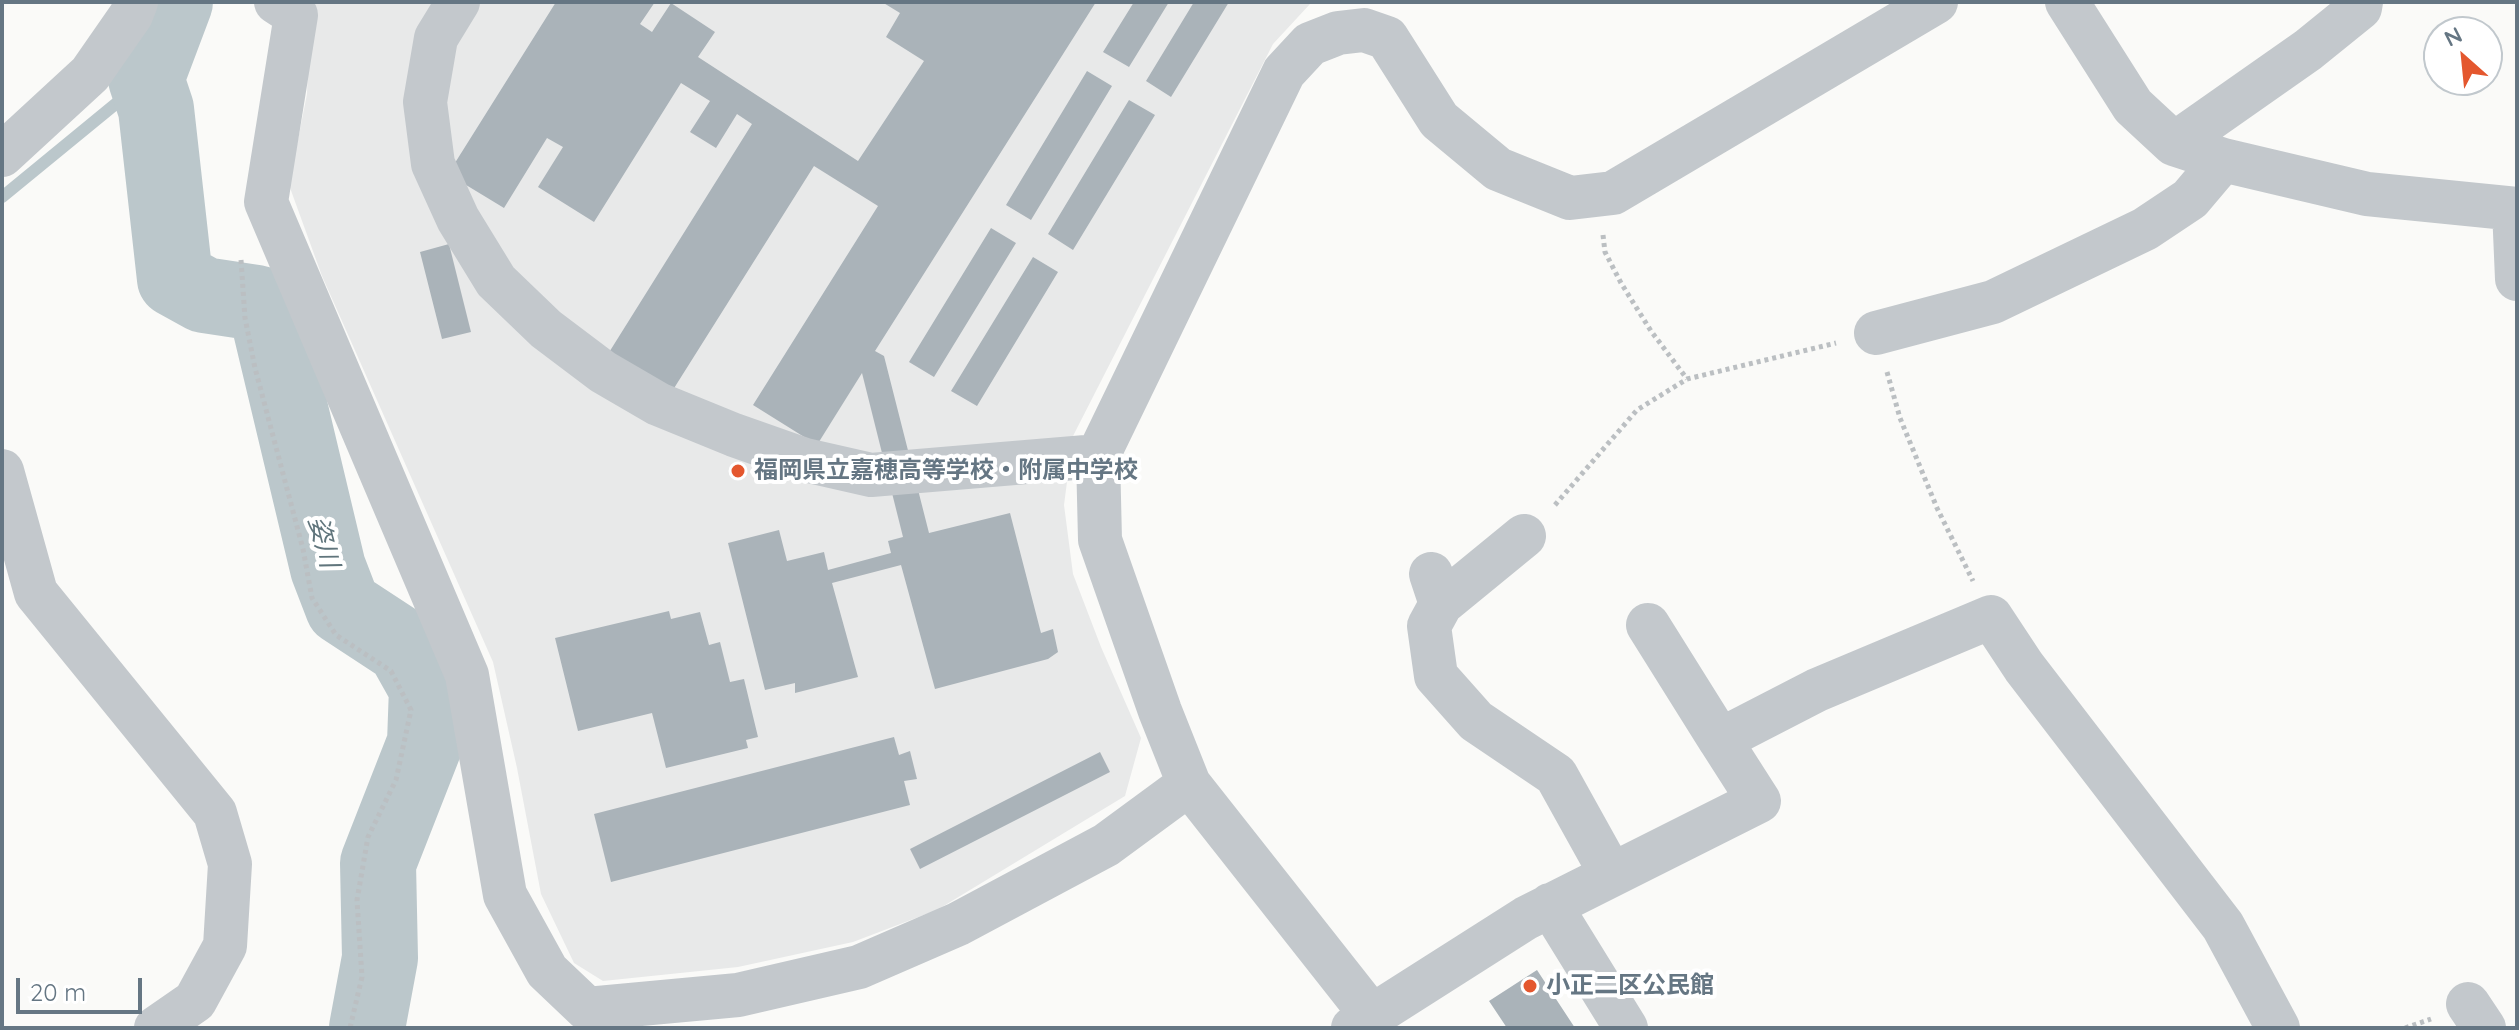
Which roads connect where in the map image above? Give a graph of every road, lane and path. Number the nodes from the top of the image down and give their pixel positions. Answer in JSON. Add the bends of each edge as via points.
{"nodes":[{"id":1,"x":136,"y":2,"type":"edge"},
{"id":2,"x":276,"y":2,"type":"edge"},
{"id":3,"x":458,"y":2,"type":"edge"},
{"id":4,"x":1936,"y":2,"type":"edge"},
{"id":5,"x":2067,"y":2,"type":"edge"},
{"id":6,"x":2361,"y":2,"type":"edge"},
{"id":7,"x":2174,"y":144,"type":"junction"},
{"id":8,"x":2,"y":155,"type":"edge"},
{"id":9,"x":2223,"y":160,"type":"junction"},
{"id":10,"x":1596,"y":195,"type":"junction"},
{"id":11,"x":2515,"y":209,"type":"edge"},
{"id":12,"x":2517,"y":279,"type":"edge"},
{"id":13,"x":243,"y":287,"type":"dead end"},
{"id":14,"x":1876,"y":333,"type":"junction"},
{"id":15,"x":1687,"y":379,"type":"junction"},
{"id":16,"x":1098,"y":456,"type":"junction"},
{"id":17,"x":2,"y":471,"type":"edge"},
{"id":18,"x":1524,"y":536,"type":"joint"},
{"id":19,"x":1991,"y":617,"type":"junction"},
{"id":20,"x":1648,"y":625,"type":"dead end"},
{"id":21,"x":1720,"y":740,"type":"junction"},
{"id":22,"x":1189,"y":784,"type":"junction"},
{"id":23,"x":1611,"y":874,"type":"junction"},
{"id":24,"x":1550,"y":905,"type":"junction"},
{"id":25,"x":1358,"y":1025,"type":"edge"},
{"id":26,"x":156,"y":1028,"type":"edge"},
{"id":27,"x":350,"y":1028,"type":"edge"},
{"id":28,"x":1626,"y":1028,"type":"edge"},
{"id":29,"x":2278,"y":1028,"type":"edge"}],
"edges":[{"from":1,"to":8,"type":"street","via":[[90,74]]},
{"from":2,"to":22,"type":"street","via":[[296,15],[266,202],[467,675],[505,895],[547,971],[587,1009],[738,995],[859,967],[958,924],[1106,845]]},
{"from":3,"to":16,"type":"street","via":[[436,38],[425,102],[433,164],[458,219],[496,281],[546,329],[603,372],[658,404],[734,435],[805,460],[871,475]]},
{"from":4,"to":10,"type":"street","via":[[1613,193]]},
{"from":5,"to":7,"type":"street","via":[[2133,106]]},
{"from":6,"to":7,"type":"street","via":[[2308,50]]},
{"from":7,"to":9,"type":"street"},
{"from":9,"to":11,"type":"street","via":[[2367,194]]},
{"from":9,"to":14,"type":"street","via":[[2190,199],[2145,229],[1993,302]]},
{"from":10,"to":15,"type":"path","via":[[1605,252],[1651,331]]},
{"from":10,"to":16,"type":"street","via":[[1570,198],[1498,169],[1439,120],[1387,38],[1364,30],[1310,44],[1284,72]]},
{"from":11,"to":12,"type":"street"},
{"from":13,"to":27,"type":"path","via":[[255,368],[312,598],[336,635],[391,671],[411,710],[396,780],[368,837],[357,900],[362,977]]},
{"from":14,"to":15,"type":"path"},
{"from":14,"to":19,"type":"path","via":[[1900,418]]},
{"from":15,"to":18,"type":"path","via":[[1637,410]]},
{"from":16,"to":22,"type":"street","via":[[1100,540]]},
{"from":17,"to":26,"type":"street","via":[[36,593],[215,813],[230,864],[225,946],[195,1001]]},
{"from":18,"to":23,"type":"street","via":[[1436,589],[1429,626],[1436,676],[1476,721],[1556,775]]},
{"from":19,"to":21,"type":"street","via":[[1817,690]]},
{"from":19,"to":29,"type":"street","via":[[2223,926]]},
{"from":20,"to":21,"type":"street"},
{"from":21,"to":23,"type":"street","via":[[1759,801]]},
{"from":22,"to":25,"type":"street"},
{"from":23,"to":24,"type":"street"},
{"from":24,"to":25,"type":"street"},
{"from":24,"to":28,"type":"street"}]}
